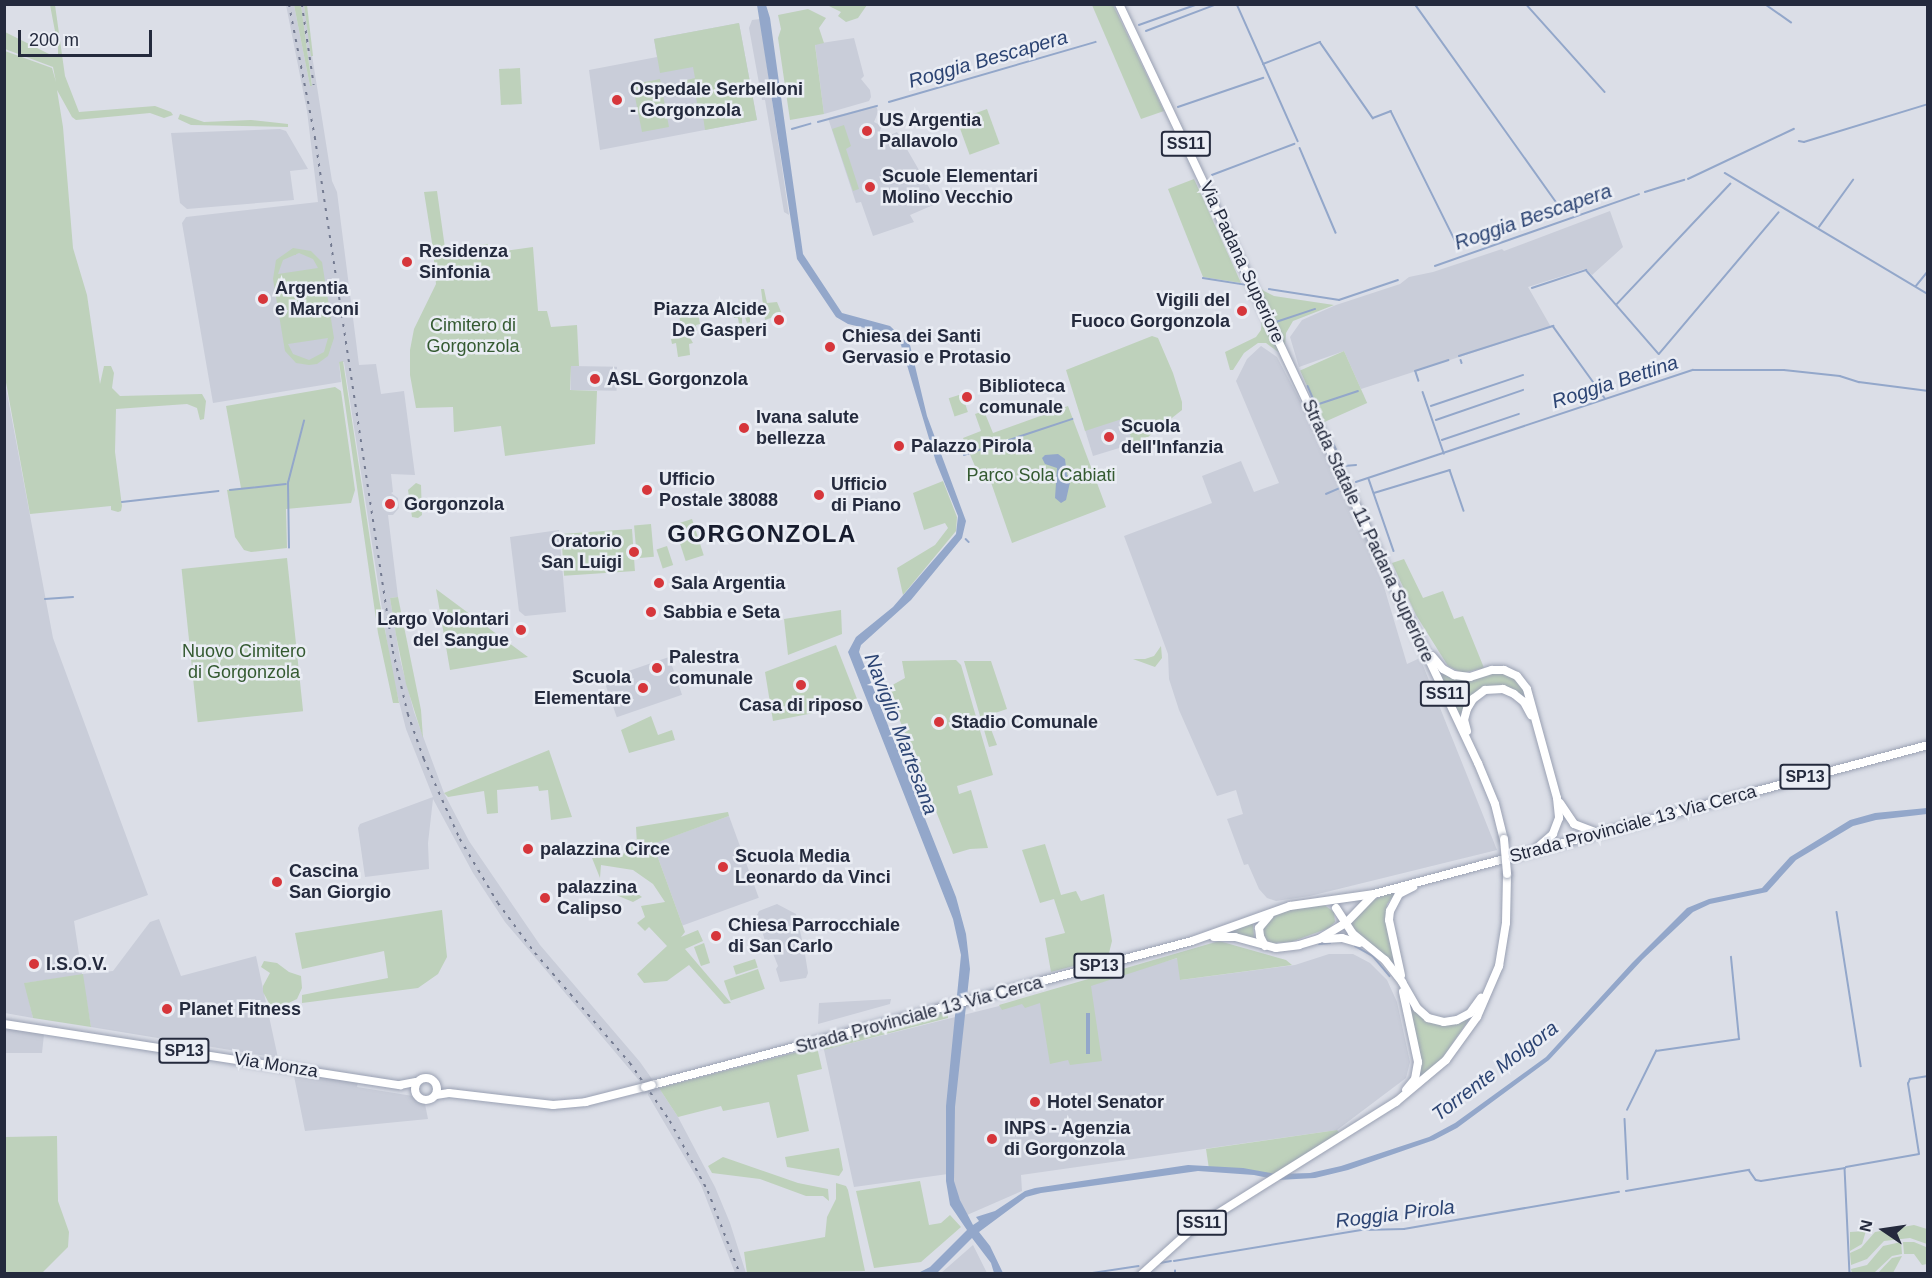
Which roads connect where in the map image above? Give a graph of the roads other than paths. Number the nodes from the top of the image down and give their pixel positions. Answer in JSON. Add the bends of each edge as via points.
{"nodes":[{"id":1,"x":1119,"y":4,"type":"edge"},
{"id":2,"x":1302,"y":390,"type":"joint"},
{"id":3,"x":1412,"y":624,"type":"junction"},
{"id":4,"x":1928,"y":745,"type":"edge"},
{"id":5,"x":1542,"y":747,"type":"junction"},
{"id":6,"x":1478,"y":764,"type":"junction"},
{"id":7,"x":1563,"y":816,"type":"junction"},
{"id":8,"x":1599,"y":833,"type":"junction"},
{"id":9,"x":1570,"y":841,"type":"junction"},
{"id":10,"x":1534,"y":850,"type":"junction"},
{"id":11,"x":1477,"y":865,"type":"junction"},
{"id":12,"x":1374,"y":894,"type":"junction"},
{"id":13,"x":1333,"y":905,"type":"junction"},
{"id":14,"x":1272,"y":913,"type":"junction"},
{"id":15,"x":1346,"y":923,"type":"junction"},
{"id":16,"x":1331,"y":933,"type":"junction"},
{"id":17,"x":1318,"y":939,"type":"junction"},
{"id":18,"x":1192,"y":941,"type":"junction"},
{"id":19,"x":1265,"y":946,"type":"junction"},
{"id":20,"x":1371,"y":948,"type":"junction"},
{"id":21,"x":1499,"y":966,"type":"junction"},
{"id":22,"x":1396,"y":972,"type":"junction"},
{"id":23,"x":1402,"y":982,"type":"junction"},
{"id":24,"x":7,"y":1024,"type":"edge"},
{"id":25,"x":416,"y":1082,"type":"junction"},
{"id":26,"x":400,"y":1085,"type":"junction"},
{"id":27,"x":436,"y":1085,"type":"junction"},
{"id":28,"x":649,"y":1086,"type":"joint"},
{"id":29,"x":415,"y":1092,"type":"junction"},
{"id":30,"x":452,"y":1093,"type":"junction"},
{"id":31,"x":435,"y":1095,"type":"junction"},
{"id":32,"x":1364,"y":1124,"type":"junction"},
{"id":33,"x":1142,"y":1274,"type":"edge"}],
"edges":[{"from":1,"to":2,"type":"main road","name":"Via Padana Superiore","number":"SS11"},
{"from":2,"to":3,"type":"main road","name":"Strada Statale 11 Padana Superiore","number":"SS11"},
{"from":3,"to":5,"type":"main road","via":[[1434,660],[1450,674],[1470,677],[1498,670],[1519,678],[1529,693]]},
{"from":3,"to":6,"type":"main road","name":"Strada Statale 11 Padana Superiore","number":"SS11"},
{"from":4,"to":8,"type":"main road","name":"Strada Provinciale 13 Via Cerca","number":"SP13"},
{"from":5,"to":6,"type":"main road","via":[[1522,699],[1503,689],[1485,690],[1471,702],[1465,717]]},
{"from":5,"to":7,"type":"main road"},
{"from":6,"to":21,"type":"main road","name":"Strada Statale 11 Padana Superiore","number":"SS11","bridge":true,"via":[[1497,808],[1504,839],[1506,923]]},
{"from":7,"to":8,"type":"main road"},
{"from":7,"to":9,"type":"main road","via":[[1563,834]]},
{"from":7,"to":10,"type":"main road","via":[[1553,834]]},
{"from":8,"to":9,"type":"main road","name":"Strada Provinciale 13 Via Cerca","number":"SP13"},
{"from":9,"to":10,"type":"main road","name":"Strada Provinciale 13 Via Cerca","number":"SP13"},
{"from":10,"to":11,"type":"main road","name":"Strada Provinciale 13 Via Cerca","number":"SP13"},
{"from":11,"to":12,"type":"main road","name":"Strada Provinciale 13 Via Cerca","number":"SP13"},
{"from":11,"to":23,"type":"main road","via":[[1409,888],[1392,903],[1389,920]]},
{"from":12,"to":13,"type":"main road","name":"Strada Provinciale 13 Via Cerca","number":"SP13"},
{"from":12,"to":15,"type":"main road","name":"Strada Provinciale 13 Via Cerca","number":"SP13"},
{"from":13,"to":14,"type":"main road","name":"Strada Provinciale 13 Via Cerca","number":"SP13","via":[[1312,901]]},
{"from":13,"to":15,"type":"main road"},
{"from":13,"to":16,"type":"main road","via":[[1338,922]]},
{"from":14,"to":18,"type":"main road","name":"Strada Provinciale 13 Via Cerca","number":"SP13"},
{"from":14,"to":19,"type":"main road","via":[[1259,928]]},
{"from":15,"to":16,"type":"main road","name":"Strada Provinciale 13 Via Cerca","number":"SP13"},
{"from":15,"to":20,"type":"main road","via":[[1354,936]]},
{"from":16,"to":17,"type":"main road","name":"Strada Provinciale 13 Via Cerca","number":"SP13"},
{"from":17,"to":19,"type":"main road","name":"Strada Provinciale 13 Via Cerca","number":"SP13","via":[[1289,947]]},
{"from":17,"to":20,"type":"main road","via":[[1342,938]]},
{"from":18,"to":19,"type":"main road","name":"Strada Provinciale 13 Via Cerca","number":"SP13","via":[[1227,936]]},
{"from":18,"to":28,"type":"main road","name":"Strada Provinciale 13 Via Cerca","number":"SP13"},
{"from":20,"to":22,"type":"main road"},
{"from":21,"to":23,"type":"main road","via":[[1473,1010],[1451,1022],[1424,1014]]},
{"from":21,"to":32,"type":"main road","name":"Strada Statale 11 Padana Superiore","via":[[1477,1017],[1448,1056],[1413,1090]]},
{"from":22,"to":23,"type":"main road"},
{"from":22,"to":32,"type":"main road","via":[[1405,996],[1417,1073],[1410,1088],[1376,1110]]},
{"from":24,"to":26,"type":"main road","name":"Via Monza","number":"SP13"},
{"from":25,"to":26,"type":"main road","name":"Via Monza","number":"SP13"},
{"from":25,"to":27,"type":"main road","name":"Via Monza","number":"SP13","via":[[427,1078]]},
{"from":25,"to":29,"type":"main road"},
{"from":26,"to":29,"type":"main road","name":"Via Monza","number":"SP13"},
{"from":27,"to":30,"type":"main road","name":"Via Monza","number":"SP13"},
{"from":27,"to":31,"type":"main road"},
{"from":28,"to":30,"type":"main road","name":"Via Monza","number":"SP13","via":[[586,1102],[553,1105]]},
{"from":29,"to":31,"type":"main road","name":"Via Monza","number":"SP13","via":[[423,1100]]},
{"from":30,"to":31,"type":"main road","name":"Via Monza","number":"SP13"},
{"from":32,"to":33,"type":"main road","name":"Strada Statale 11 Padana Superiore","number":"SS11","via":[[1182,1236]]}]}
